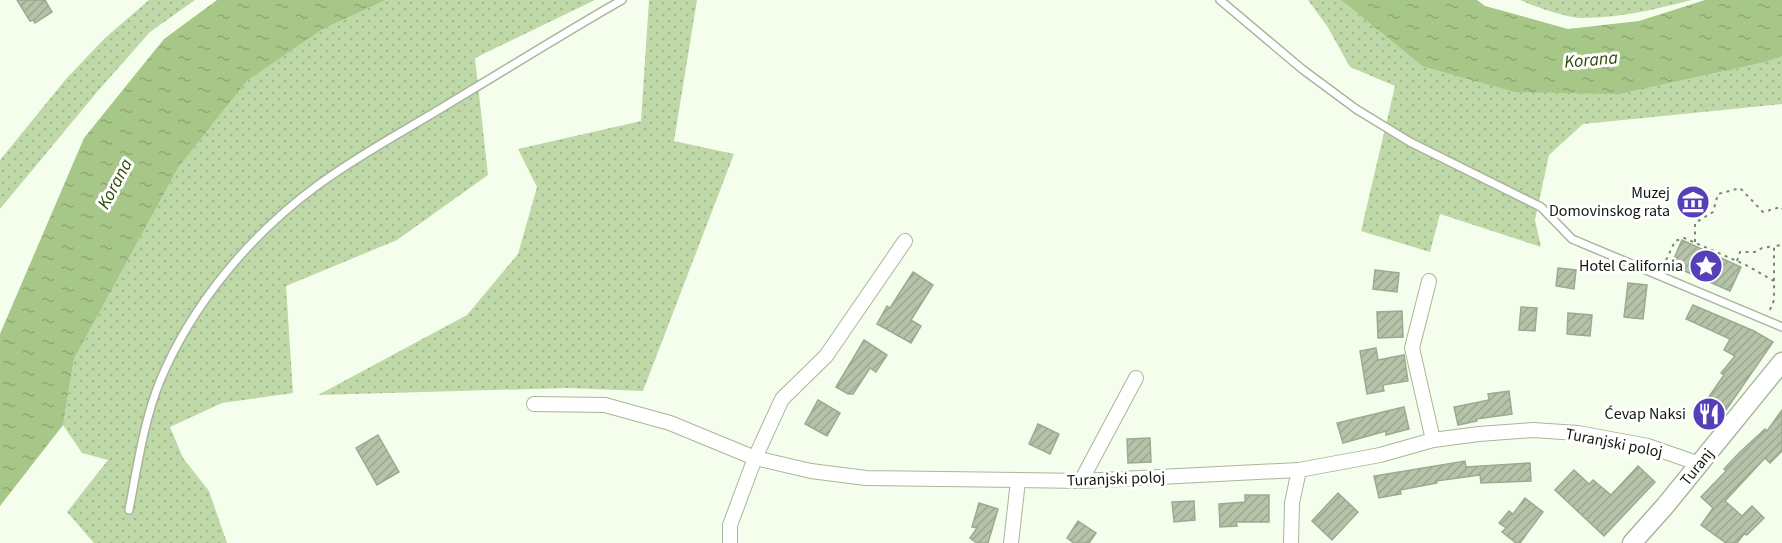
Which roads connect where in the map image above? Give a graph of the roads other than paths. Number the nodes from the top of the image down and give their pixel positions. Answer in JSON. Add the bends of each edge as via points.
{"nodes":[{"id":1,"x":622,"y":0,"type":"edge"},
{"id":2,"x":1220,"y":0,"type":"edge"},
{"id":3,"x":905,"y":241,"type":"dead end"},
{"id":4,"x":1429,"y":280,"type":"dead end"},
{"id":5,"x":1782,"y":327,"type":"edge"},
{"id":6,"x":1782,"y":362,"type":"edge"},
{"id":7,"x":1136,"y":378,"type":"dead end"},
{"id":8,"x":534,"y":404,"type":"dead end"},
{"id":9,"x":1433,"y":440,"type":"junction"},
{"id":10,"x":755,"y":458,"type":"junction"},
{"id":11,"x":1700,"y":464,"type":"junction"},
{"id":12,"x":1299,"y":470,"type":"junction"},
{"id":13,"x":1018,"y":481,"type":"junction"},
{"id":14,"x":1081,"y":481,"type":"junction"},
{"id":15,"x":129,"y":510,"type":"dead end"},
{"id":16,"x":730,"y":543,"type":"edge"},
{"id":17,"x":1011,"y":543,"type":"edge"},
{"id":18,"x":1291,"y":543,"type":"edge"},
{"id":19,"x":1632,"y":543,"type":"edge"}],
"edges":[{"from":1,"to":15,"type":"lane","via":[[340,170],[295,203],[254,241],[201,306],[172,354],[152,406]]},
{"from":2,"to":5,"type":"lane","via":[[1320,83],[1382,126],[1541,207],[1572,239]]},
{"from":3,"to":10,"type":"street","via":[[826,356],[782,399]]},
{"from":4,"to":9,"type":"street","via":[[1412,348]]},
{"from":6,"to":11,"type":"main road","name":"Turanj"},
{"from":7,"to":14,"type":"street"},
{"from":8,"to":10,"type":"street","name":"Turanjski poloj","via":[[605,405],[670,423]]},
{"from":9,"to":11,"type":"street","name":"Turanjski poloj","via":[[1533,430],[1578,433],[1648,446]]},
{"from":9,"to":12,"type":"street","name":"Turanjski poloj","via":[[1380,455]]},
{"from":10,"to":13,"type":"street","name":"Turanjski poloj","via":[[866,478]]},
{"from":10,"to":16,"type":"street","via":[[730,525]]},
{"from":11,"to":19,"type":"main road","name":"Turanj"},
{"from":12,"to":14,"type":"street","name":"Turanjski poloj"},
{"from":12,"to":18,"type":"street","via":[[1292,503]]},
{"from":13,"to":14,"type":"street","name":"Turanjski poloj"},
{"from":13,"to":17,"type":"street"}]}
